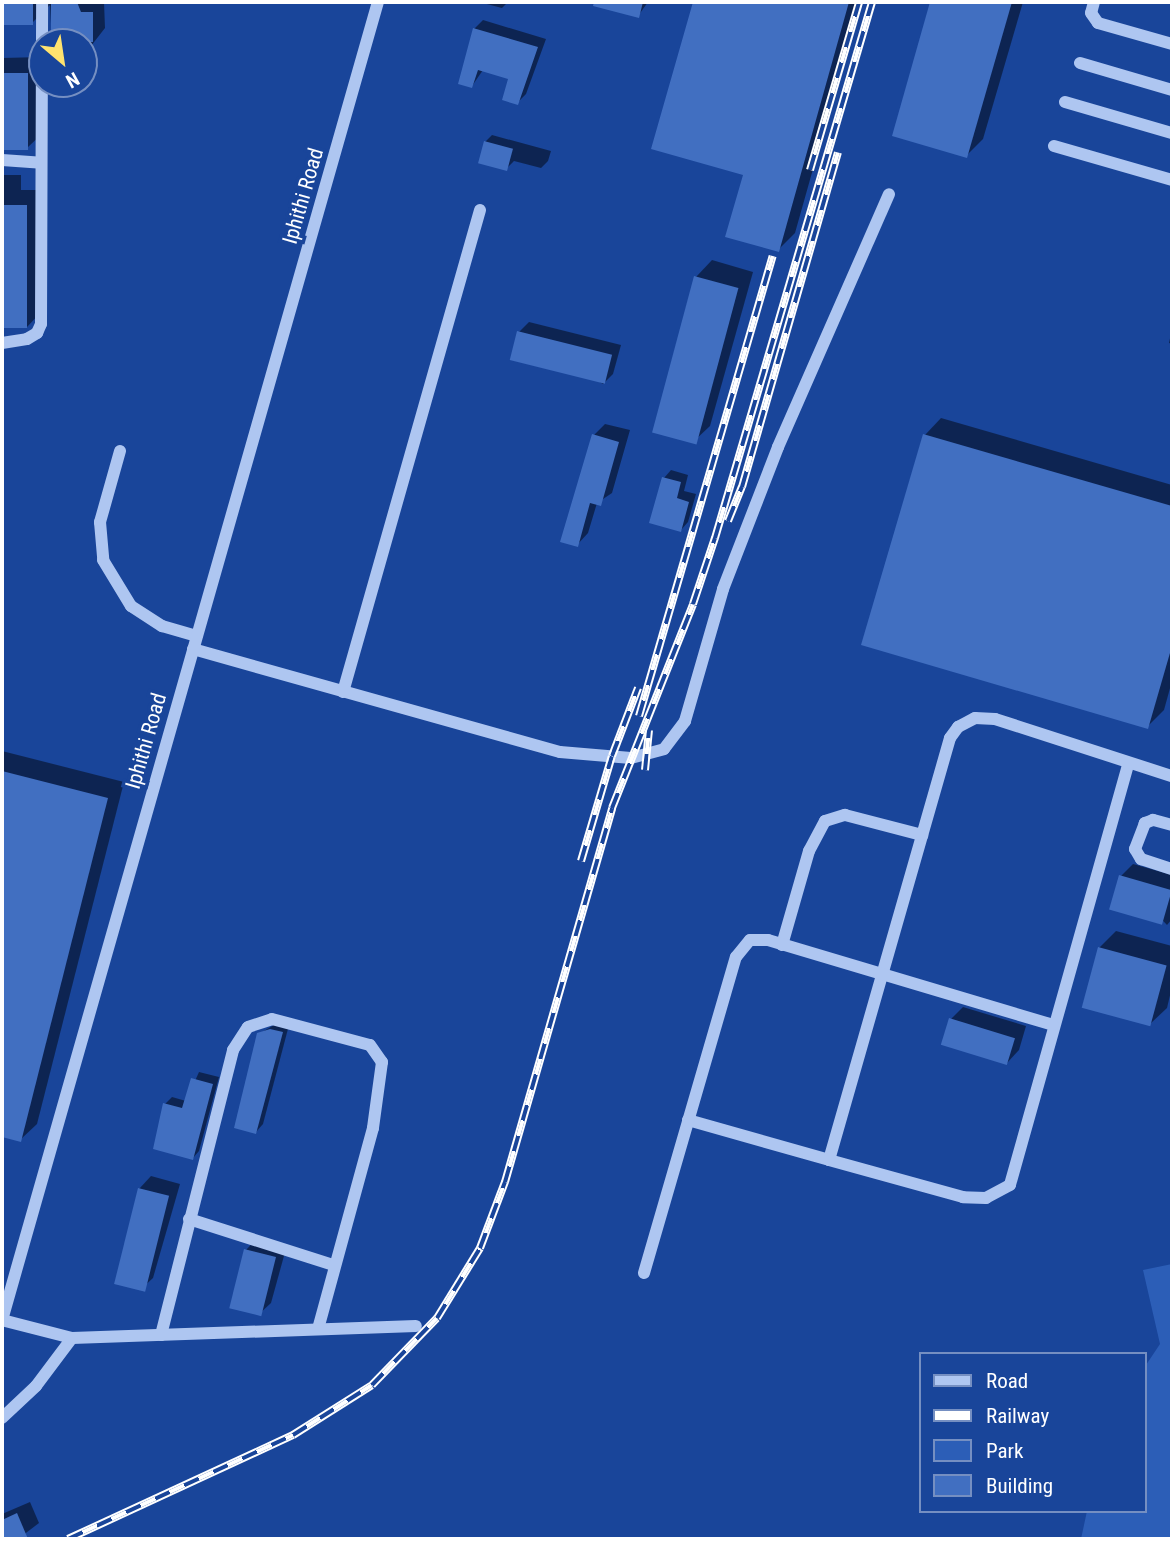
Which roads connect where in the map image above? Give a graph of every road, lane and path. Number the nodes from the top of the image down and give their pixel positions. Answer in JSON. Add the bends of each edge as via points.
{"nodes":[{"id":1,"x":42,"y":2,"type":"edge"},
{"id":2,"x":378,"y":2,"type":"edge"},
{"id":3,"x":1094,"y":2,"type":"edge"},
{"id":4,"x":1172,"y":44,"type":"edge"},
{"id":5,"x":1080,"y":63,"type":"dead end"},
{"id":6,"x":1172,"y":90,"type":"edge"},
{"id":7,"x":1065,"y":102,"type":"dead end"},
{"id":8,"x":1172,"y":133,"type":"edge"},
{"id":9,"x":1054,"y":146,"type":"dead end"},
{"id":10,"x":2,"y":160,"type":"edge"},
{"id":11,"x":41,"y":163,"type":"junction"},
{"id":12,"x":1172,"y":180,"type":"edge"},
{"id":13,"x":890,"y":194,"type":"dead end"},
{"id":14,"x":480,"y":210,"type":"dead end"},
{"id":15,"x":2,"y":343,"type":"edge"},
{"id":16,"x":120,"y":451,"type":"dead end"},
{"id":17,"x":197,"y":636,"type":"junction"},
{"id":18,"x":193,"y":649,"type":"junction"},
{"id":19,"x":344,"y":692,"type":"junction"},
{"id":20,"x":1128,"y":765,"type":"junction"},
{"id":21,"x":1172,"y":776,"type":"edge"},
{"id":22,"x":1172,"y":825,"type":"edge"},
{"id":23,"x":922,"y":835,"type":"junction"},
{"id":24,"x":1172,"y":869,"type":"edge"},
{"id":25,"x":782,"y":945,"type":"junction"},
{"id":26,"x":882,"y":975,"type":"junction"},
{"id":27,"x":1052,"y":1025,"type":"junction"},
{"id":28,"x":688,"y":1120,"type":"junction"},
{"id":29,"x":829,"y":1160,"type":"junction"},
{"id":30,"x":189,"y":1219,"type":"junction"},
{"id":31,"x":333,"y":1265,"type":"junction"},
{"id":32,"x":644,"y":1273,"type":"dead end"},
{"id":33,"x":2,"y":1320,"type":"edge"},
{"id":34,"x":415,"y":1326,"type":"dead end"},
{"id":35,"x":318,"y":1329,"type":"junction"},
{"id":36,"x":161,"y":1335,"type":"junction"},
{"id":37,"x":72,"y":1338,"type":"junction"},
{"id":38,"x":2,"y":1418,"type":"edge"}],
"edges":[{"from":1,"to":11,"type":"lane"},
{"from":2,"to":17,"type":"lane","name":"Iphithi Road"},
{"from":3,"to":4,"type":"lane","via":[[1091,13],[1098,23]]},
{"from":5,"to":6,"type":"lane"},
{"from":7,"to":8,"type":"lane"},
{"from":9,"to":12,"type":"lane"},
{"from":10,"to":11,"type":"lane"},
{"from":11,"to":15,"type":"lane","via":[[41,324],[37,334],[27,339]]},
{"from":13,"to":19,"type":"lane","via":[[778,447],[723,589],[692,699],[675,740],[652,756],[561,752]]},
{"from":14,"to":19,"type":"lane"},
{"from":16,"to":17,"type":"lane","via":[[100,522],[103,560],[131,606],[162,626]]},
{"from":17,"to":18,"type":"lane","name":"Iphithi Road"},
{"from":18,"to":19,"type":"lane"},
{"from":18,"to":33,"type":"lane","name":"Iphithi Road"},
{"from":20,"to":21,"type":"lane"},
{"from":20,"to":23,"type":"lane","via":[[995,719],[975,719],[950,738]]},
{"from":20,"to":27,"type":"lane"},
{"from":22,"to":24,"type":"lane","via":[[1153,820],[1145,823],[1135,852],[1141,859]]},
{"from":23,"to":25,"type":"lane","via":[[845,815],[825,821],[809,851]]},
{"from":23,"to":26,"type":"lane"},
{"from":25,"to":26,"type":"lane"},
{"from":25,"to":28,"type":"lane","via":[[761,939],[741,947]]},
{"from":26,"to":27,"type":"lane"},
{"from":26,"to":29,"type":"lane"},
{"from":27,"to":29,"type":"lane","via":[[1010,1185],[1004,1190],[986,1198],[963,1197]]},
{"from":28,"to":29,"type":"lane"},
{"from":28,"to":32,"type":"lane"},
{"from":30,"to":31,"type":"lane"},
{"from":30,"to":31,"type":"lane","via":[[233,1050],[248,1027],[263,1020],[284,1020],[370,1045],[382,1062],[382,1083]]},
{"from":30,"to":36,"type":"lane"},
{"from":31,"to":35,"type":"lane"},
{"from":33,"to":37,"type":"lane","name":"Iphithi Road"},
{"from":34,"to":35,"type":"lane","name":"Iphithi Road"},
{"from":35,"to":36,"type":"lane","name":"Iphithi Road"},
{"from":36,"to":37,"type":"lane","name":"Iphithi Road"},
{"from":37,"to":38,"type":"lane","via":[[36,1386]]}]}
